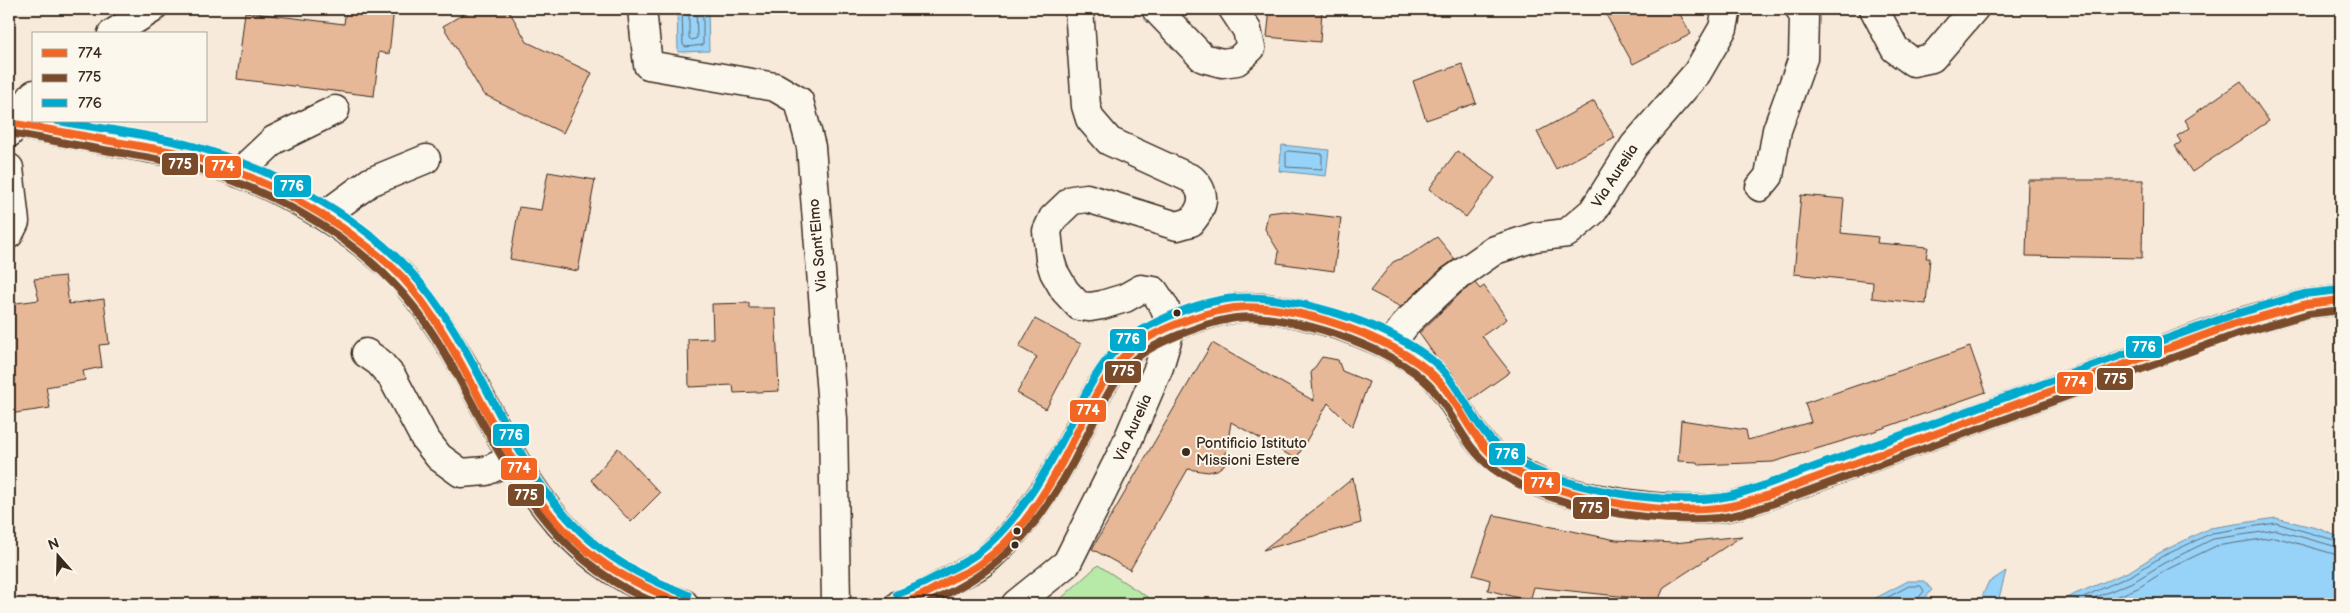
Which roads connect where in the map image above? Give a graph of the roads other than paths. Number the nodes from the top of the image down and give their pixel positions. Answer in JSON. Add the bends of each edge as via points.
{"nodes":[{"id":1,"x":152,"y":9,"type":"edge"},
{"id":2,"x":642,"y":9,"type":"edge"},
{"id":3,"x":1079,"y":9,"type":"edge"},
{"id":4,"x":1156,"y":9,"type":"edge"},
{"id":5,"x":1233,"y":9,"type":"edge"},
{"id":6,"x":1726,"y":9,"type":"edge"},
{"id":7,"x":1800,"y":9,"type":"edge"},
{"id":8,"x":1874,"y":9,"type":"edge"},
{"id":9,"x":1974,"y":9,"type":"edge"},
{"id":10,"x":115,"y":32,"type":"edge"},
{"id":11,"x":32,"y":97,"type":"edge"},
{"id":12,"x":335,"y":110,"type":"dead end"},
{"id":13,"x":10,"y":126,"type":"edge"},
{"id":14,"x":426,"y":159,"type":"dead end"},
{"id":15,"x":9,"y":168,"type":"edge"},
{"id":16,"x":239,"y":174,"type":"junction"},
{"id":17,"x":1760,"y":187,"type":"dead end"},
{"id":18,"x":325,"y":215,"type":"junction"},
{"id":19,"x":9,"y":234,"type":"edge"},
{"id":20,"x":2341,"y":300,"type":"edge"},
{"id":21,"x":1171,"y":327,"type":"junction"},
{"id":22,"x":1390,"y":345,"type":"junction"},
{"id":23,"x":366,"y":353,"type":"dead end"},
{"id":24,"x":512,"y":459,"type":"junction"},
{"id":25,"x":1019,"y":603,"type":"edge"},
{"id":26,"x":684,"y":604,"type":"edge"},
{"id":27,"x":836,"y":604,"type":"edge"},
{"id":28,"x":900,"y":604,"type":"edge"}],
"edges":[{"from":1,"to":10,"type":"main road"},
{"from":2,"to":27,"type":"main road","name":"Via Sant'Elmo","via":[[648,65],[775,87],[799,101],[811,147],[833,418]]},
{"from":3,"to":21,"type":"main road","via":[[1086,106],[1090,119],[1109,141],[1192,179],[1200,186],[1202,206],[1191,222],[1177,226],[1087,198],[1072,200],[1053,218],[1047,230],[1050,259],[1065,291],[1079,306],[1102,305],[1141,289],[1154,291],[1164,306]]},
{"from":4,"to":5,"type":"main road","via":[[1203,58],[1222,63],[1237,61],[1251,48],[1247,30]]},
{"from":6,"to":22,"type":"main road","name":"Via Aurelia","via":[[1723,28],[1697,73],[1634,146],[1593,211],[1567,233],[1535,237],[1495,250],[1452,280],[1408,321]]},
{"from":7,"to":17,"type":"main road","via":[[1804,18],[1803,58],[1777,130],[1769,176]]},
{"from":8,"to":9,"type":"main road","via":[[1895,49],[1912,62],[1932,58]]},
{"from":11,"to":13,"type":"main road"},
{"from":12,"to":16,"type":"main road","via":[[274,140]]},
{"from":13,"to":16,"type":"main road","via":[[190,156]]},
{"from":14,"to":18,"type":"main road","via":[[370,182]]},
{"from":15,"to":19,"type":"main road","via":[[15,222]]},
{"from":16,"to":18,"type":"main road"},
{"from":18,"to":24,"type":"main road","via":[[400,275],[441,327]]},
{"from":20,"to":22,"type":"main road","via":[[2306,304],[2232,325],[1793,486],[1722,508],[1702,509],[1625,504],[1549,487],[1497,459],[1478,438],[1437,378],[1413,358]]},
{"from":21,"to":22,"type":"main road","via":[[1238,308],[1285,311],[1338,324]]},
{"from":21,"to":25,"type":"main road","name":"Via Aurelia","via":[[1159,367],[1124,449],[1067,563]]},
{"from":21,"to":28,"type":"main road","via":[[1129,352],[1102,384],[1068,452],[1029,514],[986,560],[917,599]]},
{"from":23,"to":24,"type":"main road","via":[[392,377],[425,439],[461,473],[486,471]]},
{"from":24,"to":26,"type":"main road","via":[[560,527],[609,570],[658,596]]}]}
